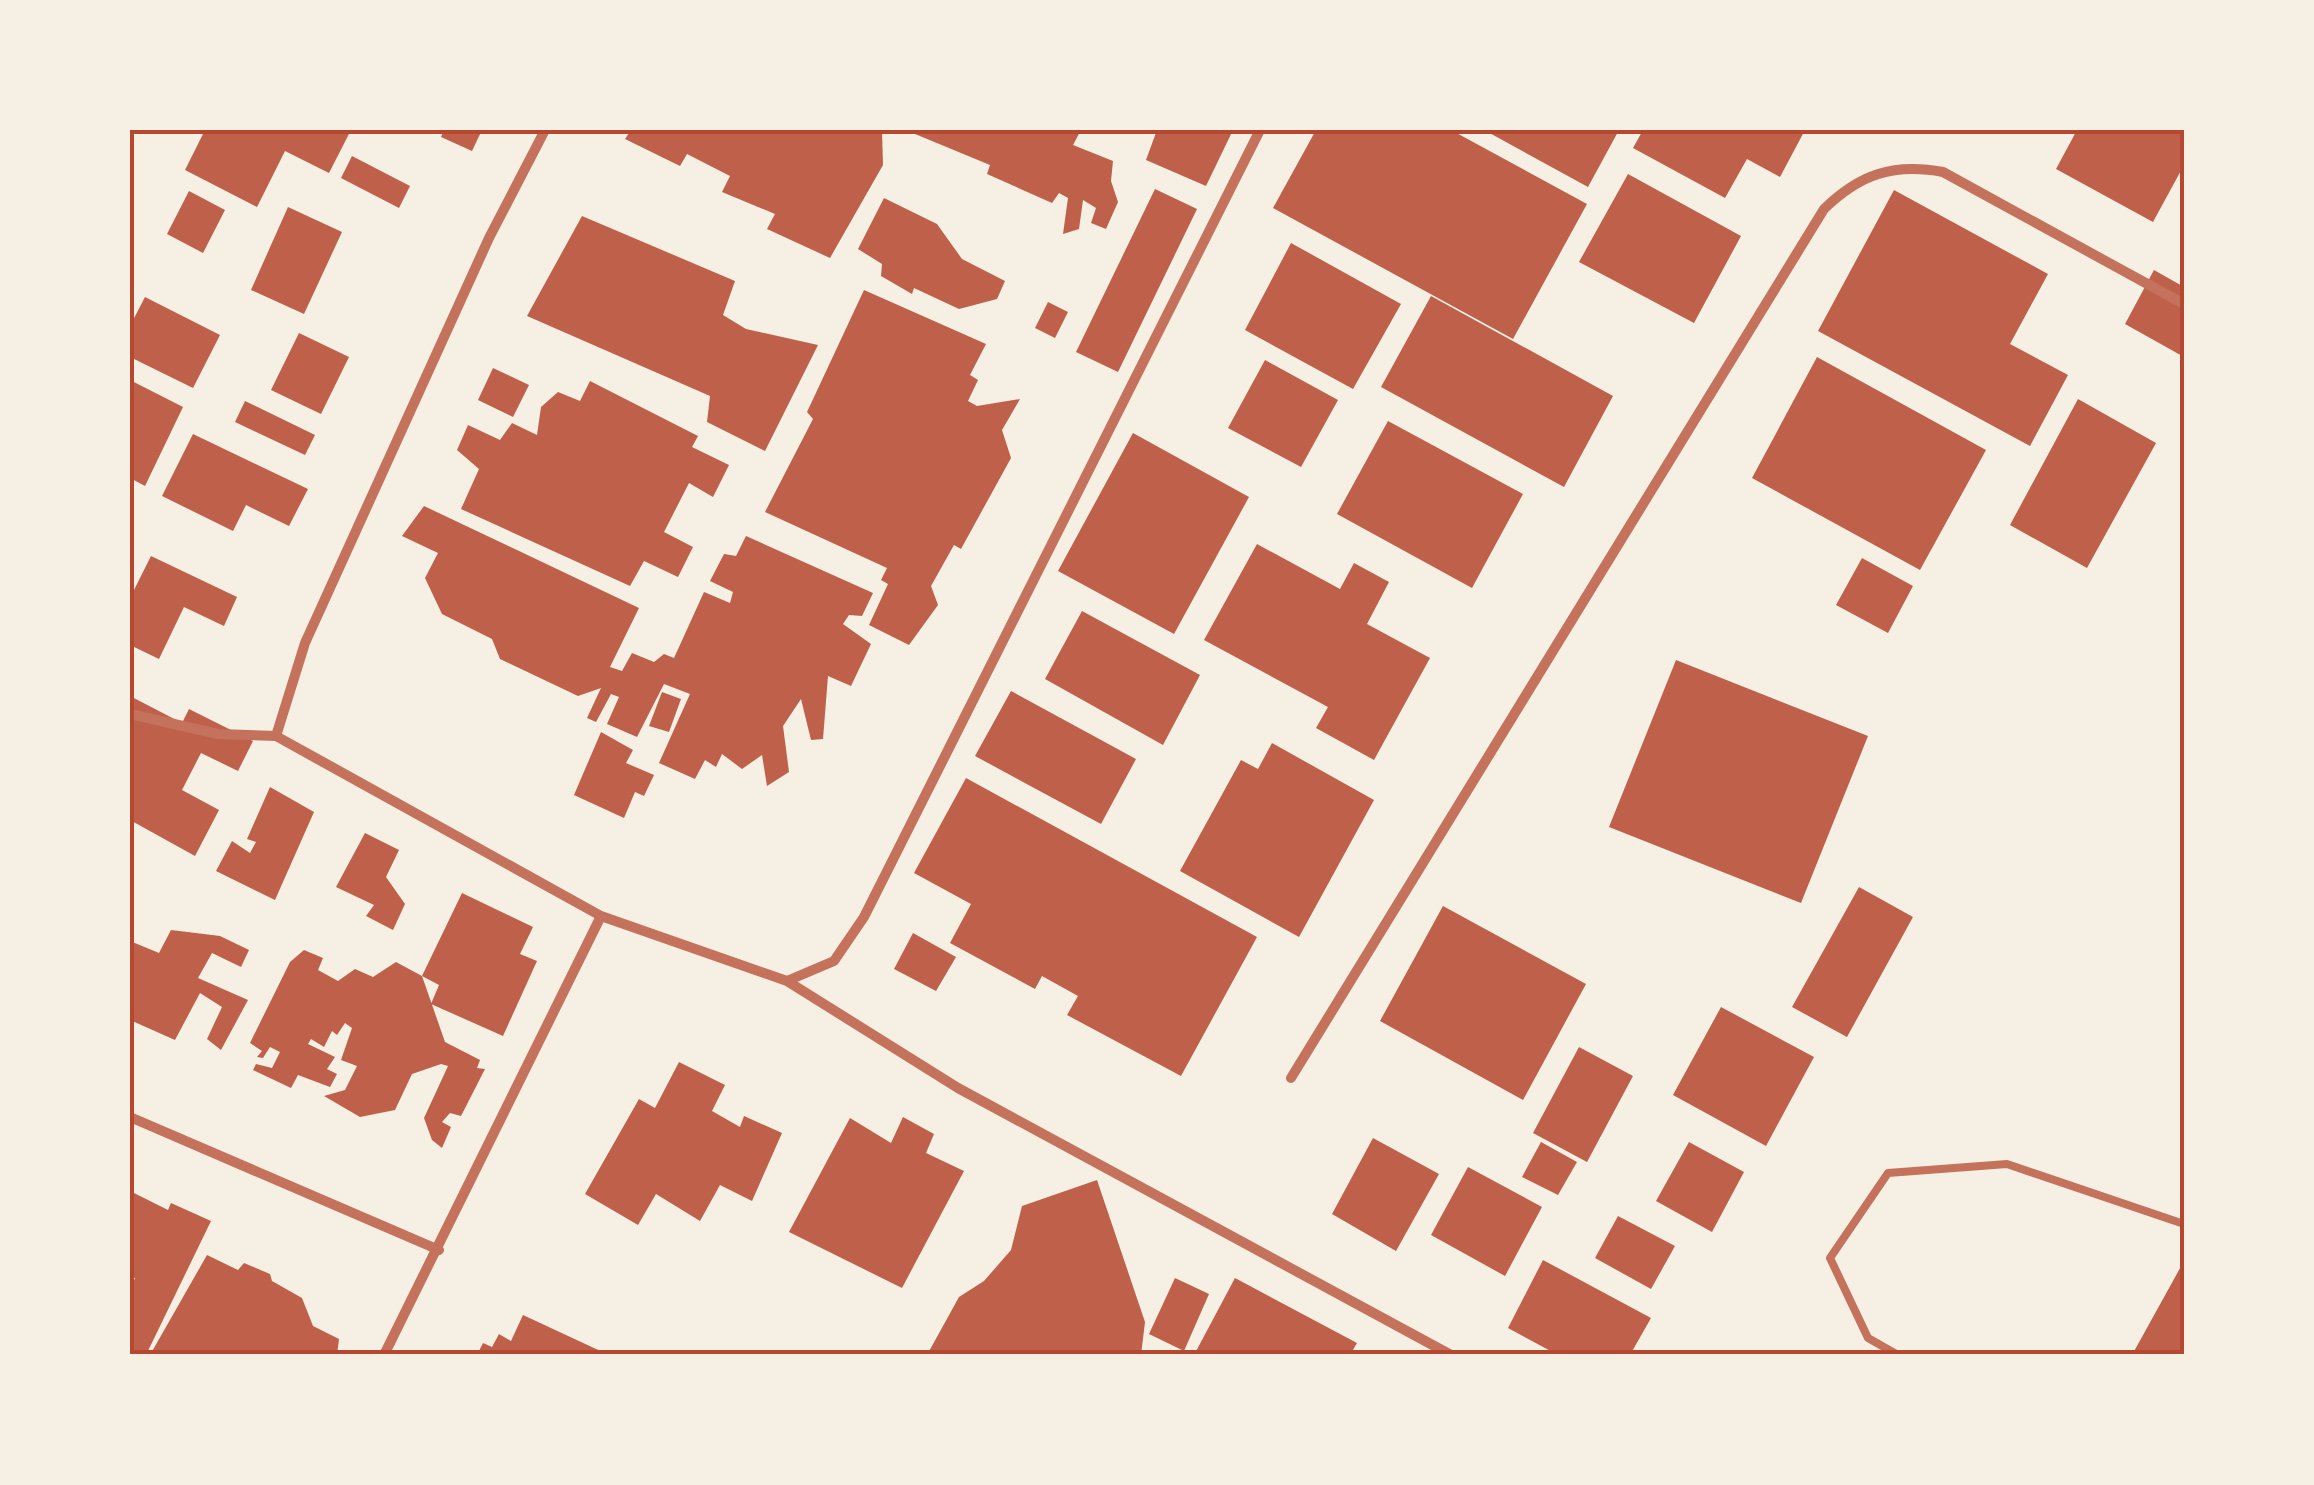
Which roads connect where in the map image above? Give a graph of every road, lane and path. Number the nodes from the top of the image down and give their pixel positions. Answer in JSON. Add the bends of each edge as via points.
{"nodes":[{"id":1,"x":544,"y":130,"type":"edge"},
{"id":2,"x":1260,"y":130,"type":"edge"},
{"id":3,"x":2184,"y":304,"type":"edge"},
{"id":4,"x":130,"y":714,"type":"edge"},
{"id":5,"x":276,"y":736,"type":"junction"},
{"id":6,"x":601,"y":916,"type":"junction"},
{"id":7,"x":788,"y":981,"type":"junction"},
{"id":8,"x":1292,"y":1078,"type":"dead end"},
{"id":9,"x":130,"y":1117,"type":"edge"},
{"id":10,"x":2184,"y":1224,"type":"edge"},
{"id":11,"x":439,"y":1250,"type":"junction"},
{"id":12,"x":384,"y":1355,"type":"edge"},
{"id":13,"x":1451,"y":1355,"type":"edge"},
{"id":14,"x":1898,"y":1355,"type":"edge"}],
"edges":[{"from":1,"to":5,"type":"street","via":[[305,643]]},
{"from":2,"to":7,"type":"street","via":[[864,917],[834,961]]},
{"from":3,"to":8,"type":"street","via":[[1943,172],[1910,166],[1848,186],[1824,208]]},
{"from":4,"to":5,"type":"street","via":[[218,734]]},
{"from":5,"to":6,"type":"street"},
{"from":6,"to":7,"type":"street"},
{"from":6,"to":11,"type":"street"},
{"from":7,"to":13,"type":"street","via":[[958,1088]]},
{"from":9,"to":11,"type":"street"},
{"from":10,"to":14,"type":"lane","via":[[2007,1164],[1888,1173],[1830,1258],[1868,1338]]},
{"from":11,"to":12,"type":"street"}]}
